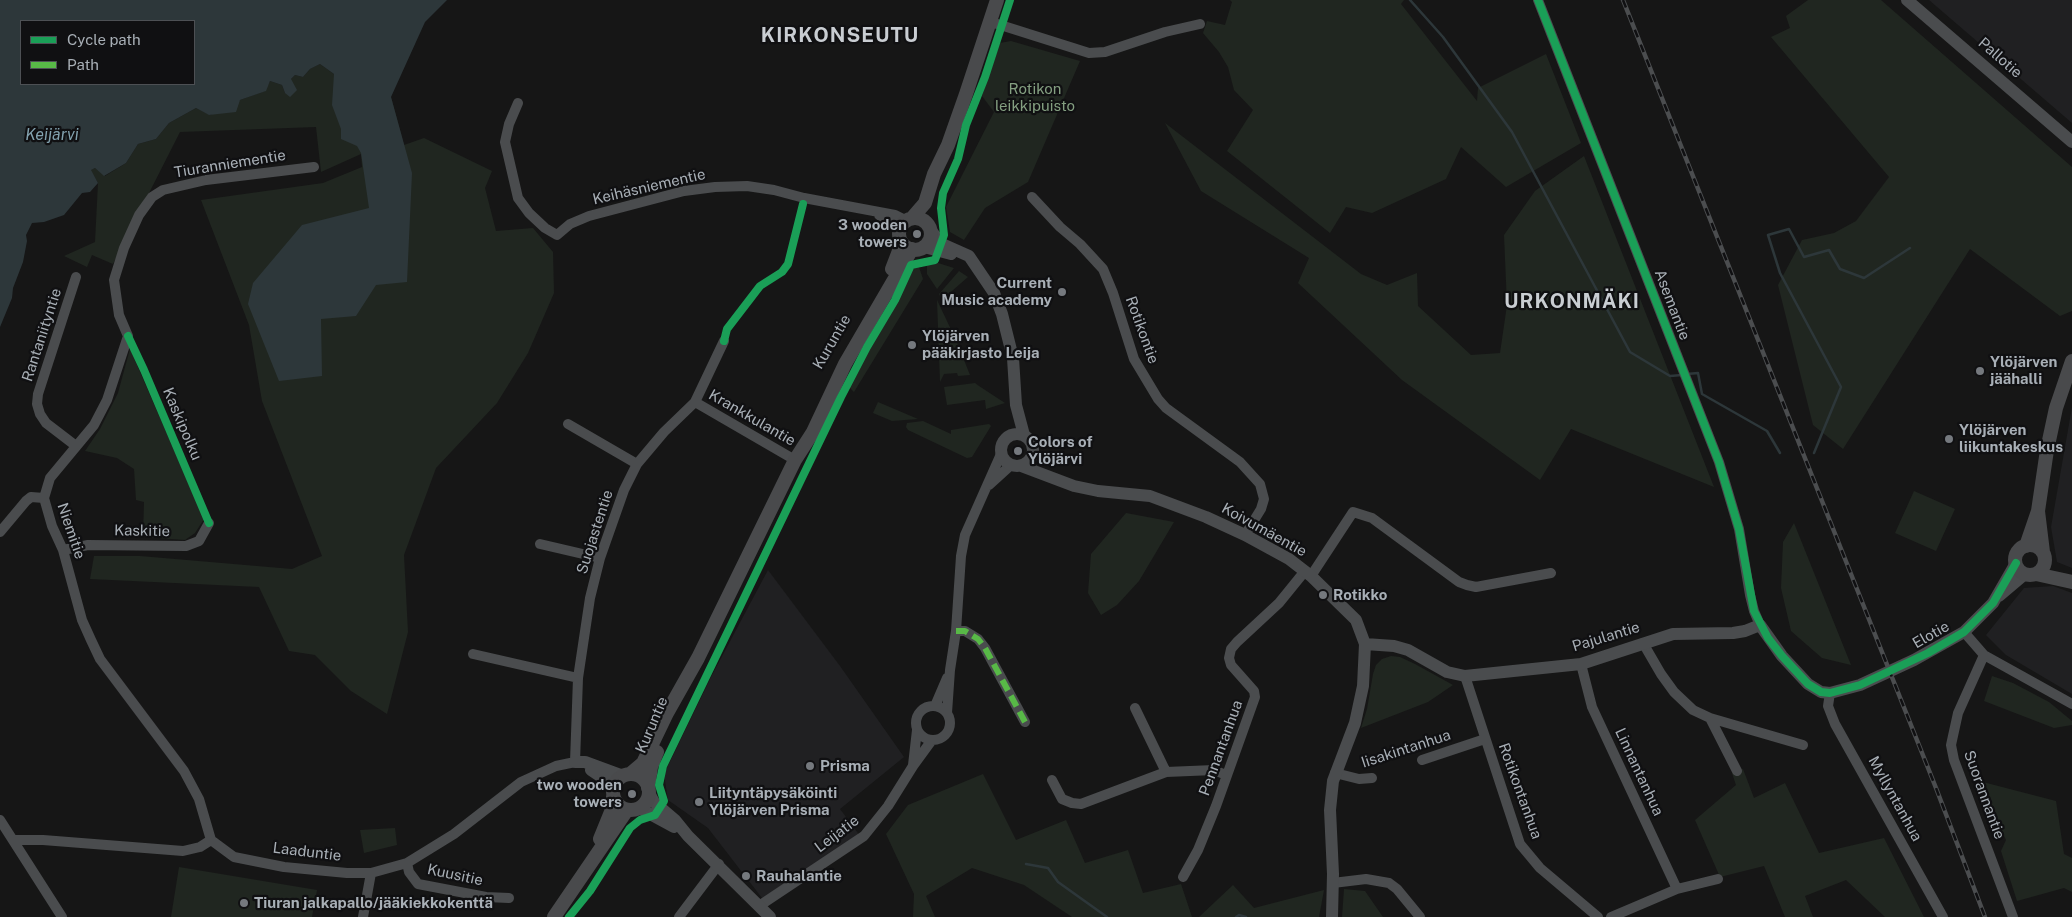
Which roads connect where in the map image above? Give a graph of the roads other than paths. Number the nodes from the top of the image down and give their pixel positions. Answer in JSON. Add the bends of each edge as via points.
{"nodes":[{"id":1,"x":997,"y":0,"type":"edge"},
{"id":2,"x":1538,"y":0,"type":"edge"},
{"id":3,"x":1907,"y":0,"type":"edge"},
{"id":4,"x":991,"y":22,"type":"junction"},
{"id":5,"x":1200,"y":24,"type":"dead end"},
{"id":6,"x":518,"y":104,"type":"dead end"},
{"id":7,"x":2072,"y":142,"type":"edge"},
{"id":8,"x":948,"y":144,"type":"junction"},
{"id":9,"x":314,"y":167,"type":"dead end"},
{"id":10,"x":1032,"y":197,"type":"dead end"},
{"id":11,"x":152,"y":198,"type":"joint"},
{"id":12,"x":930,"y":228,"type":"junction"},
{"id":13,"x":909,"y":235,"type":"junction"},
{"id":14,"x":981,"y":272,"type":"junction"},
{"id":15,"x":76,"y":276,"type":"dead end"},
{"id":16,"x":724,"y":342,"type":"dead end"},
{"id":17,"x":2072,"y":360,"type":"edge"},
{"id":18,"x":695,"y":402,"type":"junction"},
{"id":19,"x":1016,"y":405,"type":"junction"},
{"id":20,"x":568,"y":424,"type":"dead end"},
{"id":21,"x":1011,"y":434,"type":"junction"},
{"id":22,"x":1024,"y":435,"type":"junction"},
{"id":23,"x":76,"y":446,"type":"junction"},
{"id":24,"x":1001,"y":454,"type":"junction"},
{"id":25,"x":1032,"y":456,"type":"junction"},
{"id":26,"x":795,"y":460,"type":"junction"},
{"id":27,"x":637,"y":464,"type":"junction"},
{"id":28,"x":1016,"y":466,"type":"junction"},
{"id":29,"x":1050,"y":476,"type":"junction"},
{"id":30,"x":986,"y":487,"type":"junction"},
{"id":31,"x":44,"y":498,"type":"junction"},
{"id":32,"x":2038,"y":511,"type":"junction"},
{"id":33,"x":209,"y":523,"type":"dead end"},
{"id":34,"x":0,"y":532,"type":"edge"},
{"id":35,"x":1245,"y":535,"type":"junction"},
{"id":36,"x":540,"y":544,"type":"dead end"},
{"id":37,"x":2026,"y":546,"type":"junction"},
{"id":38,"x":64,"y":550,"type":"junction"},
{"id":39,"x":2044,"y":556,"type":"junction"},
{"id":40,"x":600,"y":558,"type":"junction"},
{"id":41,"x":2016,"y":563,"type":"junction"},
{"id":42,"x":1308,"y":574,"type":"junction"},
{"id":43,"x":1551,"y":574,"type":"dead end"},
{"id":44,"x":2031,"y":574,"type":"junction"},
{"id":45,"x":2072,"y":580,"type":"edge"},
{"id":46,"x":1997,"y":597,"type":"junction"},
{"id":47,"x":1760,"y":625,"type":"junction"},
{"id":48,"x":956,"y":630,"type":"junction"},
{"id":49,"x":1964,"y":632,"type":"junction"},
{"id":50,"x":1643,"y":642,"type":"junction"},
{"id":51,"x":1365,"y":644,"type":"junction"},
{"id":52,"x":474,"y":654,"type":"dead end"},
{"id":53,"x":1984,"y":655,"type":"junction"},
{"id":54,"x":1581,"y":664,"type":"junction"},
{"id":55,"x":950,"y":670,"type":"junction"},
{"id":56,"x":690,"y":675,"type":"junction"},
{"id":57,"x":1465,"y":676,"type":"junction"},
{"id":58,"x":578,"y":678,"type":"junction"},
{"id":59,"x":1830,"y":693,"type":"junction"},
{"id":60,"x":2072,"y":704,"type":"edge"},
{"id":61,"x":935,"y":706,"type":"junction"},
{"id":62,"x":1136,"y":708,"type":"dead end"},
{"id":63,"x":947,"y":713,"type":"junction"},
{"id":64,"x":1710,"y":718,"type":"junction"},
{"id":65,"x":1025,"y":722,"type":"dead end"},
{"id":66,"x":917,"y":730,"type":"junction"},
{"id":67,"x":1485,"y":739,"type":"junction"},
{"id":68,"x":932,"y":740,"type":"junction"},
{"id":69,"x":1803,"y":746,"type":"dead end"},
{"id":70,"x":1422,"y":760,"type":"dead end"},
{"id":71,"x":575,"y":762,"type":"junction"},
{"id":72,"x":912,"y":766,"type":"junction"},
{"id":73,"x":1737,"y":770,"type":"dead end"},
{"id":74,"x":1166,"y":772,"type":"junction"},
{"id":75,"x":1335,"y":773,"type":"junction"},
{"id":76,"x":627,"y":775,"type":"junction"},
{"id":77,"x":1226,"y":775,"type":"junction"},
{"id":78,"x":1372,"y":778,"type":"dead end"},
{"id":79,"x":1052,"y":780,"type":"dead end"},
{"id":80,"x":648,"y":789,"type":"junction"},
{"id":81,"x":613,"y":794,"type":"junction"},
{"id":82,"x":633,"y":809,"type":"junction"},
{"id":83,"x":0,"y":820,"type":"edge"},
{"id":84,"x":688,"y":836,"type":"junction"},
{"id":85,"x":14,"y":840,"type":"junction"},
{"id":86,"x":211,"y":840,"type":"junction"},
{"id":87,"x":593,"y":858,"type":"junction"},
{"id":88,"x":406,"y":863,"type":"junction"},
{"id":89,"x":719,"y":864,"type":"junction"},
{"id":90,"x":371,"y":873,"type":"junction"},
{"id":91,"x":1183,"y":877,"type":"dead end"},
{"id":92,"x":1718,"y":879,"type":"dead end"},
{"id":93,"x":1333,"y":883,"type":"junction"},
{"id":94,"x":1677,"y":889,"type":"junction"},
{"id":95,"x":509,"y":898,"type":"dead end"},
{"id":96,"x":759,"y":906,"type":"junction"},
{"id":97,"x":62,"y":917,"type":"edge"},
{"id":98,"x":363,"y":917,"type":"edge"},
{"id":99,"x":554,"y":917,"type":"edge"},
{"id":100,"x":679,"y":917,"type":"edge"},
{"id":101,"x":770,"y":917,"type":"edge"},
{"id":102,"x":1332,"y":917,"type":"edge"},
{"id":103,"x":1420,"y":917,"type":"edge"},
{"id":104,"x":1598,"y":917,"type":"edge"},
{"id":105,"x":1611,"y":917,"type":"edge"},
{"id":106,"x":1943,"y":917,"type":"edge"},
{"id":107,"x":2013,"y":917,"type":"edge"}],
"edges":[{"from":1,"to":4,"type":"main road","name":"Kuruntie"},
{"from":2,"to":47,"type":"street","name":"Asemantie","via":[[1719,462],[1740,529],[1750,595]]},
{"from":3,"to":7,"type":"street","name":"Pallotie"},
{"from":4,"to":5,"type":"street","via":[[1089,53],[1105,52]]},
{"from":4,"to":8,"type":"main road","name":"Kuruntie"},
{"from":6,"to":13,"type":"street","name":"Keihäsniementie","via":[[505,142],[518,198],[529,213],[557,235],[570,224],[589,216],[684,191],[747,186],[895,215]]},
{"from":8,"to":12,"type":"main road","name":"Kuruntie"},
{"from":8,"to":13,"type":"main road","name":"Kuruntie"},
{"from":9,"to":11,"type":"street","name":"Tiuranniementie","via":[[206,180],[163,190]]},
{"from":10,"to":35,"type":"street","name":"Rotikontie","via":[[1103,269],[1114,293],[1134,359],[1158,399],[1240,462],[1260,484],[1264,500]]},
{"from":11,"to":23,"type":"street","name":"Niemitie","via":[[139,215],[114,280],[119,315],[128,336],[101,412]]},
{"from":12,"to":13,"type":"main road","via":[[921,219]]},
{"from":12,"to":13,"type":"main road","name":"Kuruntie","via":[[930,240]]},
{"from":12,"to":14,"type":"street","via":[[942,244],[969,256]]},
{"from":13,"to":14,"type":"street"},
{"from":13,"to":26,"type":"main road","name":"Kuruntie","via":[[813,432]]},
{"from":14,"to":19,"type":"street","via":[[994,293],[1007,333],[1013,358]]},
{"from":15,"to":23,"type":"street","name":"Rantaniityntie","via":[[37,404],[46,423]]},
{"from":16,"to":18,"type":"street","name":"Suojastentie"},
{"from":17,"to":32,"type":"main road","via":[[2051,431]]},
{"from":18,"to":26,"type":"street","name":"Krankkulantie"},
{"from":18,"to":27,"type":"street","name":"Suojastentie"},
{"from":19,"to":21,"type":"street"},
{"from":19,"to":22,"type":"street"},
{"from":20,"to":27,"type":"street"},
{"from":21,"to":22,"type":"street"},
{"from":21,"to":24,"type":"street","via":[[1001,444]]},
{"from":22,"to":25,"type":"street","via":[[1031,442]]},
{"from":23,"to":31,"type":"street","name":"Niemitie","via":[[50,478]]},
{"from":24,"to":28,"type":"street","via":[[1003,459]]},
{"from":24,"to":30,"type":"street","name":"Leijatie"},
{"from":25,"to":28,"type":"street","via":[[1026,464]]},
{"from":25,"to":29,"type":"street","name":"Koivumäentie"},
{"from":26,"to":56,"type":"main road","name":"Kuruntie"},
{"from":27,"to":40,"type":"street","name":"Suojastentie","via":[[624,490]]},
{"from":28,"to":29,"type":"street","name":"Koivumäentie"},
{"from":28,"to":30,"type":"street","name":"Leijatie"},
{"from":29,"to":35,"type":"street","name":"Koivumäentie","via":[[1098,491],[1150,496]]},
{"from":30,"to":48,"type":"street","name":"Leijatie","via":[[965,535]]},
{"from":31,"to":34,"type":"street","via":[[26,500]]},
{"from":31,"to":38,"type":"street","name":"Niemitie","via":[[52,526]]},
{"from":32,"to":37,"type":"main road"},
{"from":32,"to":39,"type":"main road"},
{"from":33,"to":38,"type":"street","name":"Kaskitie","via":[[199,541],[186,546],[88,545]]},
{"from":35,"to":42,"type":"street","name":"Koivumäentie","via":[[1289,559]]},
{"from":36,"to":40,"type":"street"},
{"from":37,"to":39,"type":"main road","via":[[2035,546]]},
{"from":37,"to":41,"type":"main road","via":[[2019,551]]},
{"from":38,"to":86,"type":"street","name":"Niemitie","via":[[82,620],[100,659],[184,771],[199,799]]},
{"from":39,"to":44,"type":"main road","via":[[2041,571]]},
{"from":39,"to":45,"type":"main road"},
{"from":40,"to":58,"type":"street","name":"Suojastentie","via":[[590,598]]},
{"from":41,"to":44,"type":"main road","via":[[2019,570]]},
{"from":41,"to":46,"type":"street","name":"Elotie"},
{"from":42,"to":43,"type":"street","via":[[1353,512],[1372,518],[1466,585],[1476,587]]},
{"from":42,"to":51,"type":"street","name":"Koivumäentie","via":[[1356,620]]},
{"from":42,"to":77,"type":"street","name":"Pennantanhua","via":[[1231,649],[1231,665],[1254,691],[1255,697]]},
{"from":44,"to":45,"type":"main road"},
{"from":44,"to":46,"type":"street","name":"Elotie"},
{"from":46,"to":49,"type":"street","name":"Elotie"},
{"from":47,"to":50,"type":"street","name":"Pajulantie","via":[[1733,633],[1673,634]]},
{"from":47,"to":59,"type":"street","via":[[1808,684]]},
{"from":48,"to":55,"type":"street","name":"Leijatie"},
{"from":48,"to":65,"type":"street","via":[[978,639],[985,648]]},
{"from":49,"to":53,"type":"street"},
{"from":49,"to":59,"type":"street","name":"Elotie","via":[[1860,685]]},
{"from":50,"to":54,"type":"street","name":"Pajulantie"},
{"from":50,"to":64,"type":"street","via":[[1674,692],[1693,710]]},
{"from":51,"to":57,"type":"street","name":"Pajulantie","via":[[1408,650],[1447,672]]},
{"from":51,"to":75,"type":"street","name":"Koivumäentie","via":[[1362,699]]},
{"from":52,"to":58,"type":"street"},
{"from":53,"to":60,"type":"street"},
{"from":53,"to":107,"type":"street","name":"Suorannantie","via":[[1958,713],[1951,745]]},
{"from":54,"to":57,"type":"street","name":"Pajulantie"},
{"from":54,"to":94,"type":"street","name":"Linnantanhua","via":[[1592,707]]},
{"from":55,"to":61,"type":"street","name":"Leijatie"},
{"from":55,"to":63,"type":"street","name":"Leijatie"},
{"from":56,"to":76,"type":"main road","name":"Kuruntie","via":[[643,763]]},
{"from":56,"to":80,"type":"main road","name":"Kuruntie","via":[[655,758]]},
{"from":57,"to":67,"type":"street","name":"Rotikontanhua"},
{"from":58,"to":71,"type":"street","name":"Suojastentie"},
{"from":59,"to":106,"type":"street","name":"Myllyntanhua","via":[[1828,706],[1835,724]]},
{"from":61,"to":63,"type":"street"},
{"from":61,"to":66,"type":"street","name":"Leijatie","via":[[928,706],[917,716]]},
{"from":62,"to":74,"type":"street"},
{"from":63,"to":68,"type":"street","name":"Leijatie","via":[[950,726],[947,733]]},
{"from":64,"to":69,"type":"street"},
{"from":64,"to":73,"type":"street"},
{"from":66,"to":68,"type":"street","via":[[921,736]]},
{"from":66,"to":72,"type":"street","name":"Leijatie"},
{"from":67,"to":70,"type":"street","name":"Iisakintanhua"},
{"from":67,"to":104,"type":"street","name":"Rotikontanhua","via":[[1520,844],[1540,868]]},
{"from":68,"to":72,"type":"street","name":"Leijatie"},
{"from":71,"to":76,"type":"street","name":"Laaduntie"},
{"from":71,"to":81,"type":"street","via":[[609,782]]},
{"from":71,"to":88,"type":"street","name":"Laaduntie","via":[[556,766],[521,782],[454,834]]},
{"from":72,"to":96,"type":"street","name":"Leijatie","via":[[888,806],[864,836]]},
{"from":74,"to":77,"type":"street","via":[[1214,770]]},
{"from":74,"to":79,"type":"street","via":[[1081,804],[1062,799]]},
{"from":75,"to":78,"type":"street","name":"Iisakintanhua","via":[[1359,779]]},
{"from":75,"to":93,"type":"street","name":"Koivumäentie","via":[[1330,810]]},
{"from":76,"to":80,"type":"main road","via":[[642,778]]},
{"from":76,"to":81,"type":"main road","via":[[616,782]]},
{"from":77,"to":91,"type":"street","name":"Pennantanhua","via":[[1202,841]]},
{"from":80,"to":82,"type":"main road","via":[[646,801]]},
{"from":80,"to":84,"type":"street","via":[[654,802]]},
{"from":81,"to":82,"type":"main road","via":[[619,805]]},
{"from":81,"to":87,"type":"main road","via":[[609,816]]},
{"from":82,"to":84,"type":"street"},
{"from":82,"to":87,"type":"main road"},
{"from":83,"to":85,"type":"street"},
{"from":84,"to":89,"type":"street"},
{"from":85,"to":86,"type":"street","via":[[182,851]]},
{"from":85,"to":97,"type":"street"},
{"from":86,"to":90,"type":"street","name":"Laaduntie","via":[[234,857],[251,861],[284,867]]},
{"from":87,"to":99,"type":"main road"},
{"from":88,"to":90,"type":"street","name":"Laaduntie"},
{"from":88,"to":95,"type":"street","name":"Kuusitie","via":[[418,884],[486,897]]},
{"from":89,"to":96,"type":"street"},
{"from":89,"to":100,"type":"street"},
{"from":90,"to":98,"type":"street"},
{"from":92,"to":94,"type":"street"},
{"from":93,"to":102,"type":"street","name":"Koivumäentie"},
{"from":93,"to":103,"type":"street","via":[[1366,879],[1389,883]]},
{"from":94,"to":105,"type":"street"},
{"from":96,"to":101,"type":"street"}]}
